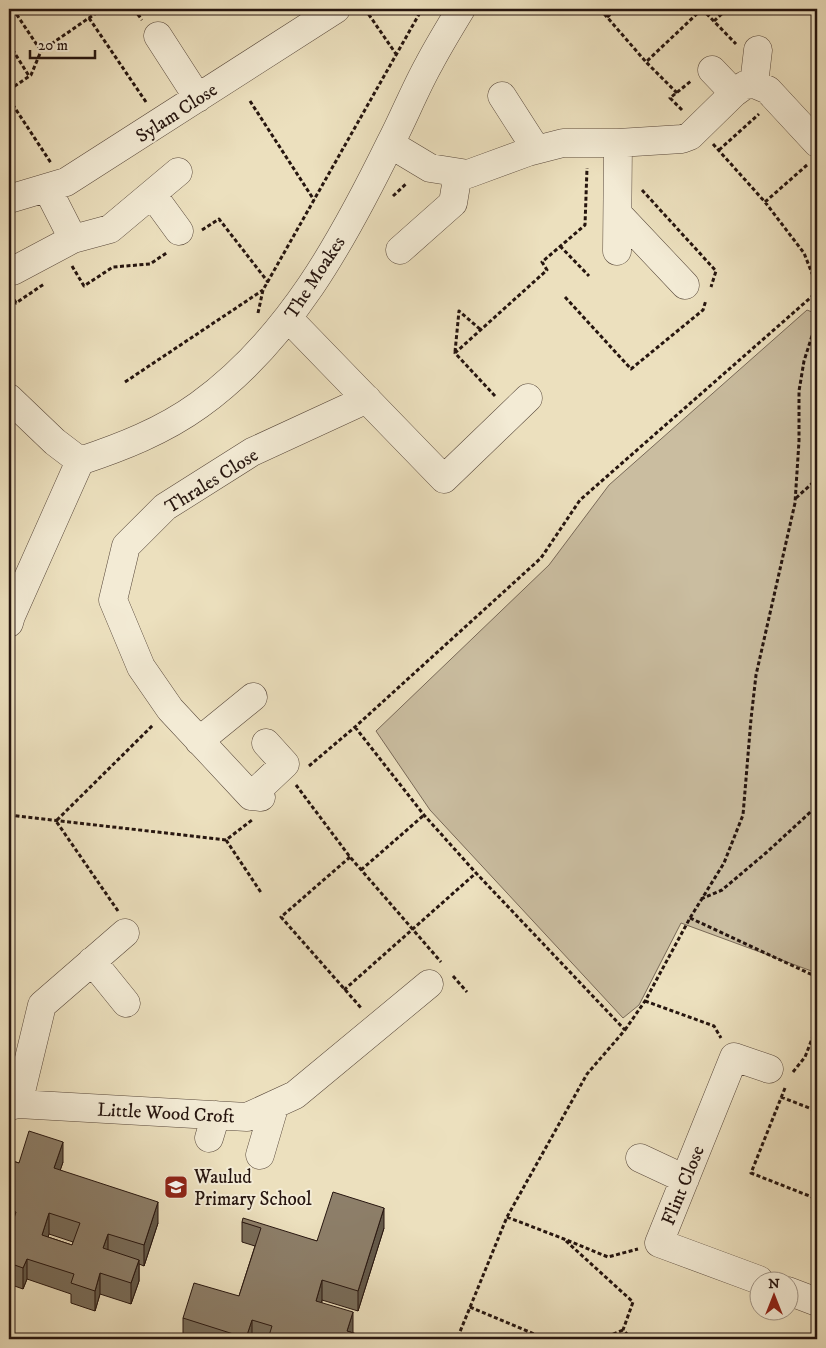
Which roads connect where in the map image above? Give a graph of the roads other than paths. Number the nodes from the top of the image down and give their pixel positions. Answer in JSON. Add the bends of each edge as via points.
{"nodes":[{"id":1,"x":336,"y":9,"type":"edge"},
{"id":2,"x":461,"y":9,"type":"edge"},
{"id":3,"x":158,"y":36,"type":"dead end"},
{"id":4,"x":758,"y":50,"type":"road end"},
{"id":5,"x":704,"y":74,"type":"road end"},
{"id":6,"x":744,"y":88,"type":"junction"},
{"id":7,"x":502,"y":96,"type":"dead end"},
{"id":8,"x":198,"y":98,"type":"junction"},
{"id":9,"x":618,"y":143,"type":"junction"},
{"id":10,"x":390,"y":144,"type":"junction"},
{"id":11,"x":536,"y":149,"type":"junction"},
{"id":12,"x":814,"y":153,"type":"edge"},
{"id":13,"x":178,"y":172,"type":"dead end"},
{"id":14,"x":458,"y":173,"type":"junction"},
{"id":15,"x":49,"y":175,"type":"junction"},
{"id":16,"x":152,"y":194,"type":"junction"},
{"id":17,"x":9,"y":199,"type":"edge"},
{"id":18,"x":618,"y":214,"type":"junction"},
{"id":19,"x":182,"y":238,"type":"road end"},
{"id":20,"x":400,"y":250,"type":"dead end"},
{"id":21,"x":617,"y":251,"type":"dead end"},
{"id":22,"x":72,"y":252,"type":"junction"},
{"id":23,"x":11,"y":281,"type":"edge"},
{"id":24,"x":685,"y":285,"type":"dead end"},
{"id":25,"x":288,"y":318,"type":"junction"},
{"id":26,"x":9,"y":398,"type":"edge"},
{"id":27,"x":367,"y":399,"type":"junction"},
{"id":28,"x":520,"y":406,"type":"road end"},
{"id":29,"x":80,"y":461,"type":"junction"},
{"id":30,"x":9,"y":623,"type":"edge"},
{"id":31,"x":253,"y":697,"type":"dead end"},
{"id":32,"x":199,"y":741,"type":"junction"},
{"id":33,"x":266,"y":743,"type":"dead end"},
{"id":34,"x":125,"y":933,"type":"road end"},
{"id":35,"x":92,"y":961,"type":"junction"},
{"id":36,"x":440,"y":973,"type":"road end"},
{"id":37,"x":126,"y":1003,"type":"dead end"},
{"id":38,"x":781,"y":1079,"type":"road end"},
{"id":39,"x":275,"y":1104,"type":"junction"},
{"id":40,"x":13,"y":1105,"type":"edge"},
{"id":41,"x":260,"y":1155,"type":"dead end"},
{"id":42,"x":640,"y":1158,"type":"dead end"},
{"id":43,"x":685,"y":1179,"type":"junction"},
{"id":44,"x":748,"y":1276,"type":"edge"},
{"id":45,"x":798,"y":1295,"type":"edge"},
{"id":46,"x":817,"y":1302,"type":"edge"}],
"edges":[{"from":1,"to":8,"type":"street","name":"Sylam Close"},
{"from":2,"to":10,"type":"street","name":"The Moakes","via":[[428,65]]},
{"from":3,"to":8,"type":"street"},
{"from":4,"to":6,"type":"street"},
{"from":5,"to":6,"type":"street"},
{"from":6,"to":9,"type":"street","via":[[690,136]]},
{"from":6,"to":12,"type":"street","via":[[768,90]]},
{"from":7,"to":11,"type":"street"},
{"from":8,"to":15,"type":"street","name":"Sylam Close","via":[[66,182]]},
{"from":9,"to":11,"type":"street","via":[[563,143]]},
{"from":9,"to":18,"type":"street"},
{"from":10,"to":14,"type":"street","via":[[430,168]]},
{"from":10,"to":25,"type":"street","name":"The Moakes","via":[[346,229]]},
{"from":11,"to":14,"type":"street","via":[[468,174]]},
{"from":13,"to":16,"type":"street"},
{"from":14,"to":20,"type":"street","via":[[453,203]]},
{"from":15,"to":17,"type":"street","name":"Sylam Close"},
{"from":15,"to":22,"type":"street"},
{"from":16,"to":19,"type":"street"},
{"from":16,"to":22,"type":"street","via":[[110,229]]},
{"from":18,"to":21,"type":"street"},
{"from":18,"to":24,"type":"street"},
{"from":22,"to":23,"type":"street"},
{"from":25,"to":27,"type":"street"},
{"from":25,"to":29,"type":"street","name":"The Moakes","via":[[230,381],[198,406],[151,434]]},
{"from":26,"to":29,"type":"street"},
{"from":27,"to":28,"type":"street","via":[[444,479]]},
{"from":27,"to":32,"type":"street","name":"Thrales Close","via":[[252,452],[165,507],[126,546],[114,600],[141,667],[170,709]]},
{"from":29,"to":30,"type":"street"},
{"from":31,"to":32,"type":"street"},
{"from":32,"to":33,"type":"street","name":"Thrales Close","via":[[256,796],[285,764]]},
{"from":34,"to":35,"type":"street"},
{"from":35,"to":37,"type":"street"},
{"from":35,"to":40,"type":"street","via":[[42,1005]]},
{"from":36,"to":39,"type":"street","name":"Little Wood Croft","via":[[295,1095]]},
{"from":38,"to":43,"type":"street","name":"Flint Close","via":[[734,1056]]},
{"from":39,"to":40,"type":"street","name":"Little Wood Croft","via":[[247,1117],[212,1126]]},
{"from":39,"to":41,"type":"street"},
{"from":42,"to":43,"type":"street"},
{"from":43,"to":44,"type":"street","name":"Flint Close","via":[[659,1243]]},
{"from":45,"to":46,"type":"street"}]}
